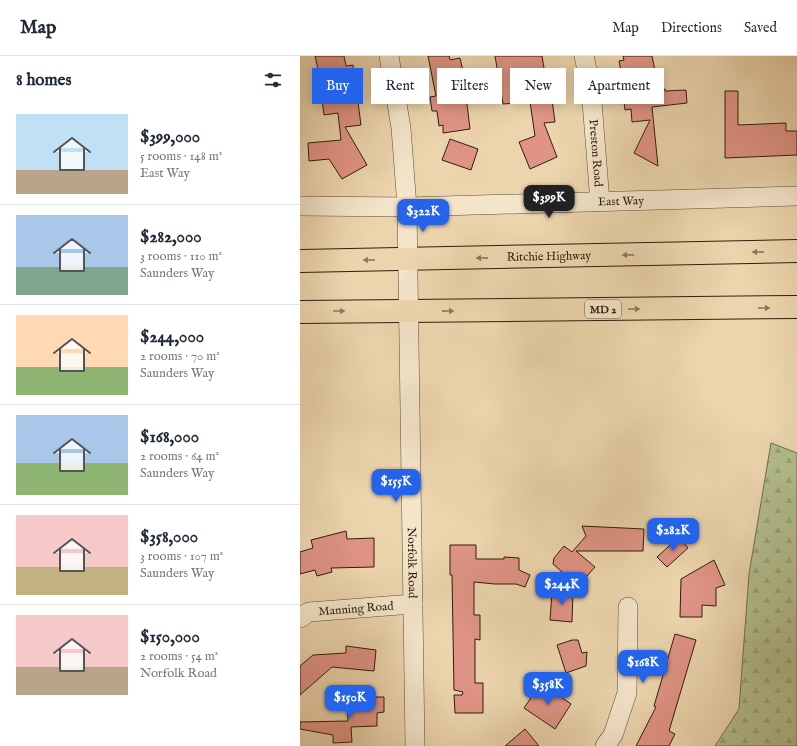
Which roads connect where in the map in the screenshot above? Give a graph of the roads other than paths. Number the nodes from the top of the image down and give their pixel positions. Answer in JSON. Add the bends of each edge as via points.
{"nodes":[{"id":1,"x":389,"y":56,"type":"edge"},
{"id":2,"x":584,"y":56,"type":"edge"},
{"id":3,"x":797,"y":196,"type":"edge"},
{"id":4,"x":600,"y":202,"type":"junction"},
{"id":5,"x":300,"y":206,"type":"edge"},
{"id":6,"x":407,"y":207,"type":"junction"},
{"id":7,"x":797,"y":251,"type":"edge"},
{"id":8,"x":408,"y":259,"type":"junction"},
{"id":9,"x":300,"y":261,"type":"edge"},
{"id":10,"x":797,"y":307,"type":"edge"},
{"id":11,"x":409,"y":311,"type":"junction"},
{"id":12,"x":300,"y":312,"type":"edge"},
{"id":13,"x":413,"y":604,"type":"junction"},
{"id":14,"x":628,"y":607,"type":"dead end"},
{"id":15,"x":300,"y":618,"type":"edge"},
{"id":16,"x":415,"y":746,"type":"edge"},
{"id":17,"x":605,"y":746,"type":"edge"}],
"edges":[{"from":1,"to":6,"type":"street","name":"Norfolk Road","via":[[401,128]]},
{"from":2,"to":4,"type":"street","name":"Preston Road","via":[[591,89]]},
{"from":3,"to":4,"type":"street","name":"East Way"},
{"from":4,"to":6,"type":"street","name":"East Way"},
{"from":5,"to":6,"type":"street","name":"East Way"},
{"from":6,"to":8,"type":"street","name":"Norfolk Road"},
{"from":7,"to":8,"type":"main road","name":"Ritchie Highway","one_way":true},
{"from":8,"to":9,"type":"main road","name":"Ritchie Highway","one_way":true},
{"from":8,"to":11,"type":"street","name":"Norfolk Road"},
{"from":11,"to":10,"type":"main road","number":"MD 2","one_way":true},
{"from":12,"to":11,"type":"main road","number":"MD 2","one_way":true},
{"from":11,"to":13,"type":"street","name":"Norfolk Road"},
{"from":13,"to":15,"type":"street","name":"Manning Road","via":[[309,612]]},
{"from":13,"to":16,"type":"street","name":"Norfolk Road"},
{"from":14,"to":17,"type":"street","via":[[627,693],[613,735]]}]}
